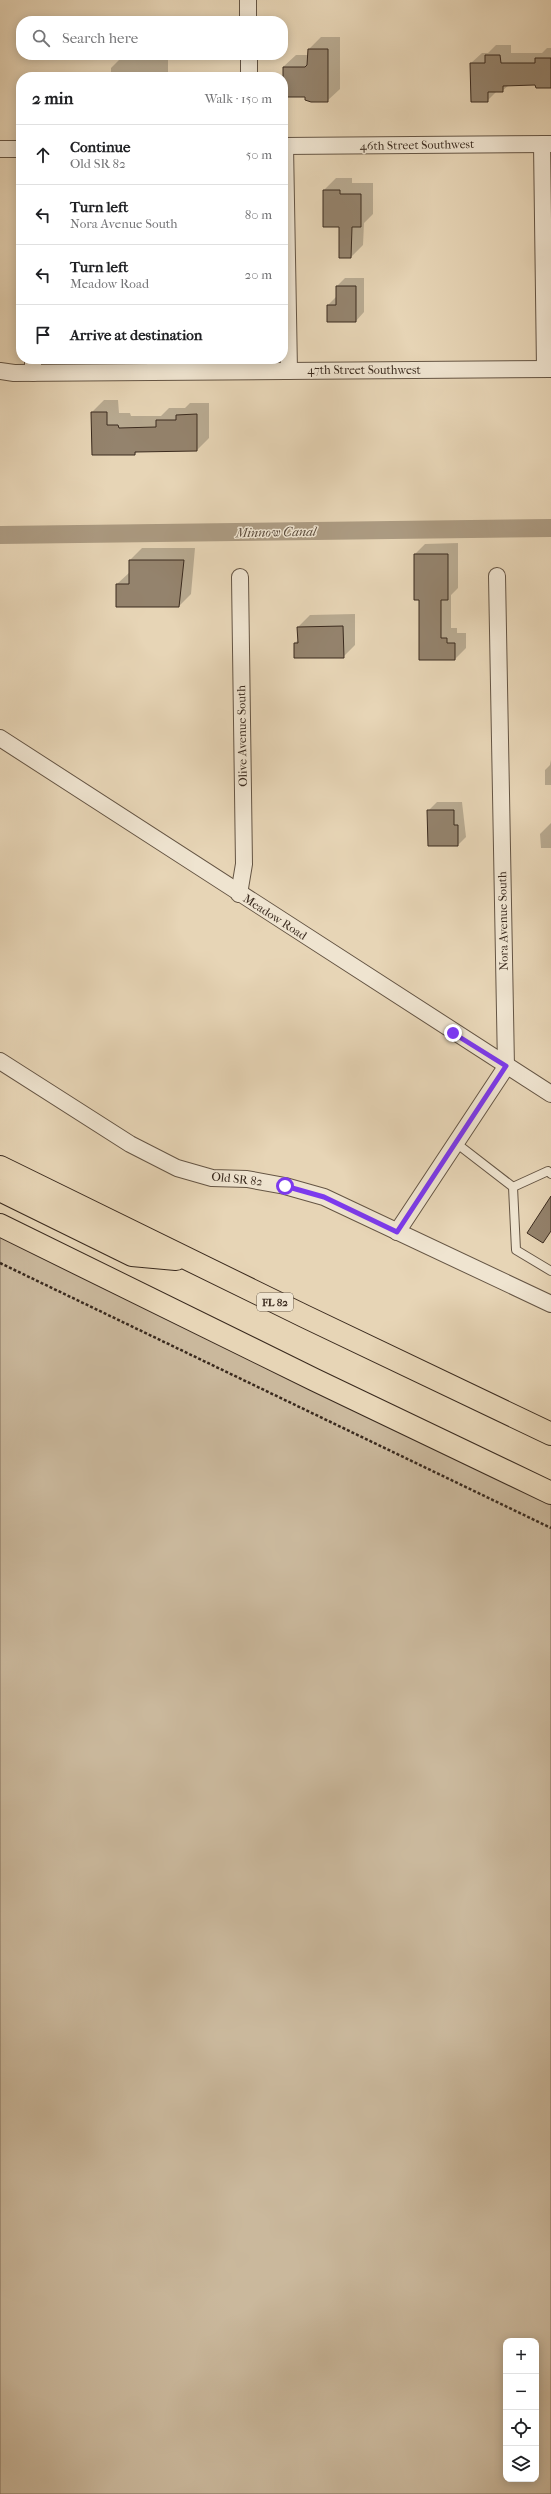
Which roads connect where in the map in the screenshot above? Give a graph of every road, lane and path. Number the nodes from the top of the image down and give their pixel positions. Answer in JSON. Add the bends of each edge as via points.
{"nodes":[{"id":1,"x":248,"y":0,"type":"edge"},
{"id":2,"x":248,"y":16,"type":"edge"},
{"id":3,"x":249,"y":60,"type":"edge"},
{"id":4,"x":249,"y":72,"type":"edge"},
{"id":5,"x":547,"y":144,"type":"edge"},
{"id":6,"x":288,"y":146,"type":"edge"},
{"id":7,"x":0,"y":149,"type":"edge"},
{"id":8,"x":16,"y":149,"type":"edge"},
{"id":9,"x":288,"y":326,"type":"edge"},
{"id":10,"x":33,"y":366,"type":"edge"},
{"id":11,"x":548,"y":369,"type":"edge"},
{"id":12,"x":0,"y":371,"type":"edge"},
{"id":13,"x":289,"y":371,"type":"junction"},
{"id":14,"x":497,"y":576,"type":"dead end"},
{"id":15,"x":240,"y":577,"type":"dead end"},
{"id":16,"x":0,"y":738,"type":"edge"},
{"id":17,"x":239,"y":894,"type":"junction"},
{"id":18,"x":0,"y":1061,"type":"edge"},
{"id":19,"x":506,"y":1066,"type":"junction"},
{"id":20,"x":551,"y":1094,"type":"edge"},
{"id":21,"x":456,"y":1143,"type":"junction"},
{"id":22,"x":0,"y":1167,"type":"edge"},
{"id":23,"x":551,"y":1174,"type":"edge"},
{"id":24,"x":513,"y":1187,"type":"junction"},
{"id":25,"x":0,"y":1190,"type":"edge"},
{"id":26,"x":0,"y":1225,"type":"edge"},
{"id":27,"x":397,"y":1232,"type":"junction"},
{"id":28,"x":189,"y":1260,"type":"junction"},
{"id":29,"x":0,"y":1263,"type":"edge"},
{"id":30,"x":551,"y":1271,"type":"edge"},
{"id":31,"x":551,"y":1304,"type":"edge"},
{"id":32,"x":551,"y":1434,"type":"edge"},
{"id":33,"x":551,"y":1493,"type":"edge"},
{"id":34,"x":551,"y":1528,"type":"edge"}],
"edges":[{"from":1,"to":2,"type":"street"},
{"from":3,"to":4,"type":"street"},
{"from":5,"to":6,"type":"street","name":"46th Street Southwest"},
{"from":5,"to":11,"type":"street"},
{"from":7,"to":8,"type":"street"},
{"from":9,"to":13,"type":"street"},
{"from":10,"to":12,"type":"street","name":"47th Street Southwest"},
{"from":10,"to":13,"type":"street","name":"47th Street Southwest"},
{"from":11,"to":13,"type":"street","name":"47th Street Southwest"},
{"from":14,"to":19,"type":"street","name":"Nora Avenue South"},
{"from":15,"to":17,"type":"street","name":"Olive Avenue South","via":[[244,864]]},
{"from":16,"to":17,"type":"street","name":"Meadow Road"},
{"from":17,"to":19,"type":"street","name":"Meadow Road"},
{"from":18,"to":27,"type":"street","name":"Old SR 82","via":[[130,1144],[177,1168],[212,1178],[247,1179],[285,1186],[324,1197]]},
{"from":19,"to":20,"type":"street","name":"Meadow Road"},
{"from":19,"to":21,"type":"street"},
{"from":21,"to":24,"type":"lane"},
{"from":21,"to":27,"type":"street"},
{"from":22,"to":28,"type":"highway","number":"FL 82"},
{"from":23,"to":24,"type":"lane","via":[[548,1171]]},
{"from":24,"to":30,"type":"lane","via":[[516,1250]]},
{"from":25,"to":28,"type":"highway","via":[[132,1255]]},
{"from":26,"to":33,"type":"highway"},
{"from":27,"to":31,"type":"street","name":"Old SR 82"},
{"from":28,"to":32,"type":"highway","number":"FL 82"},
{"from":29,"to":34,"type":"path"}]}
